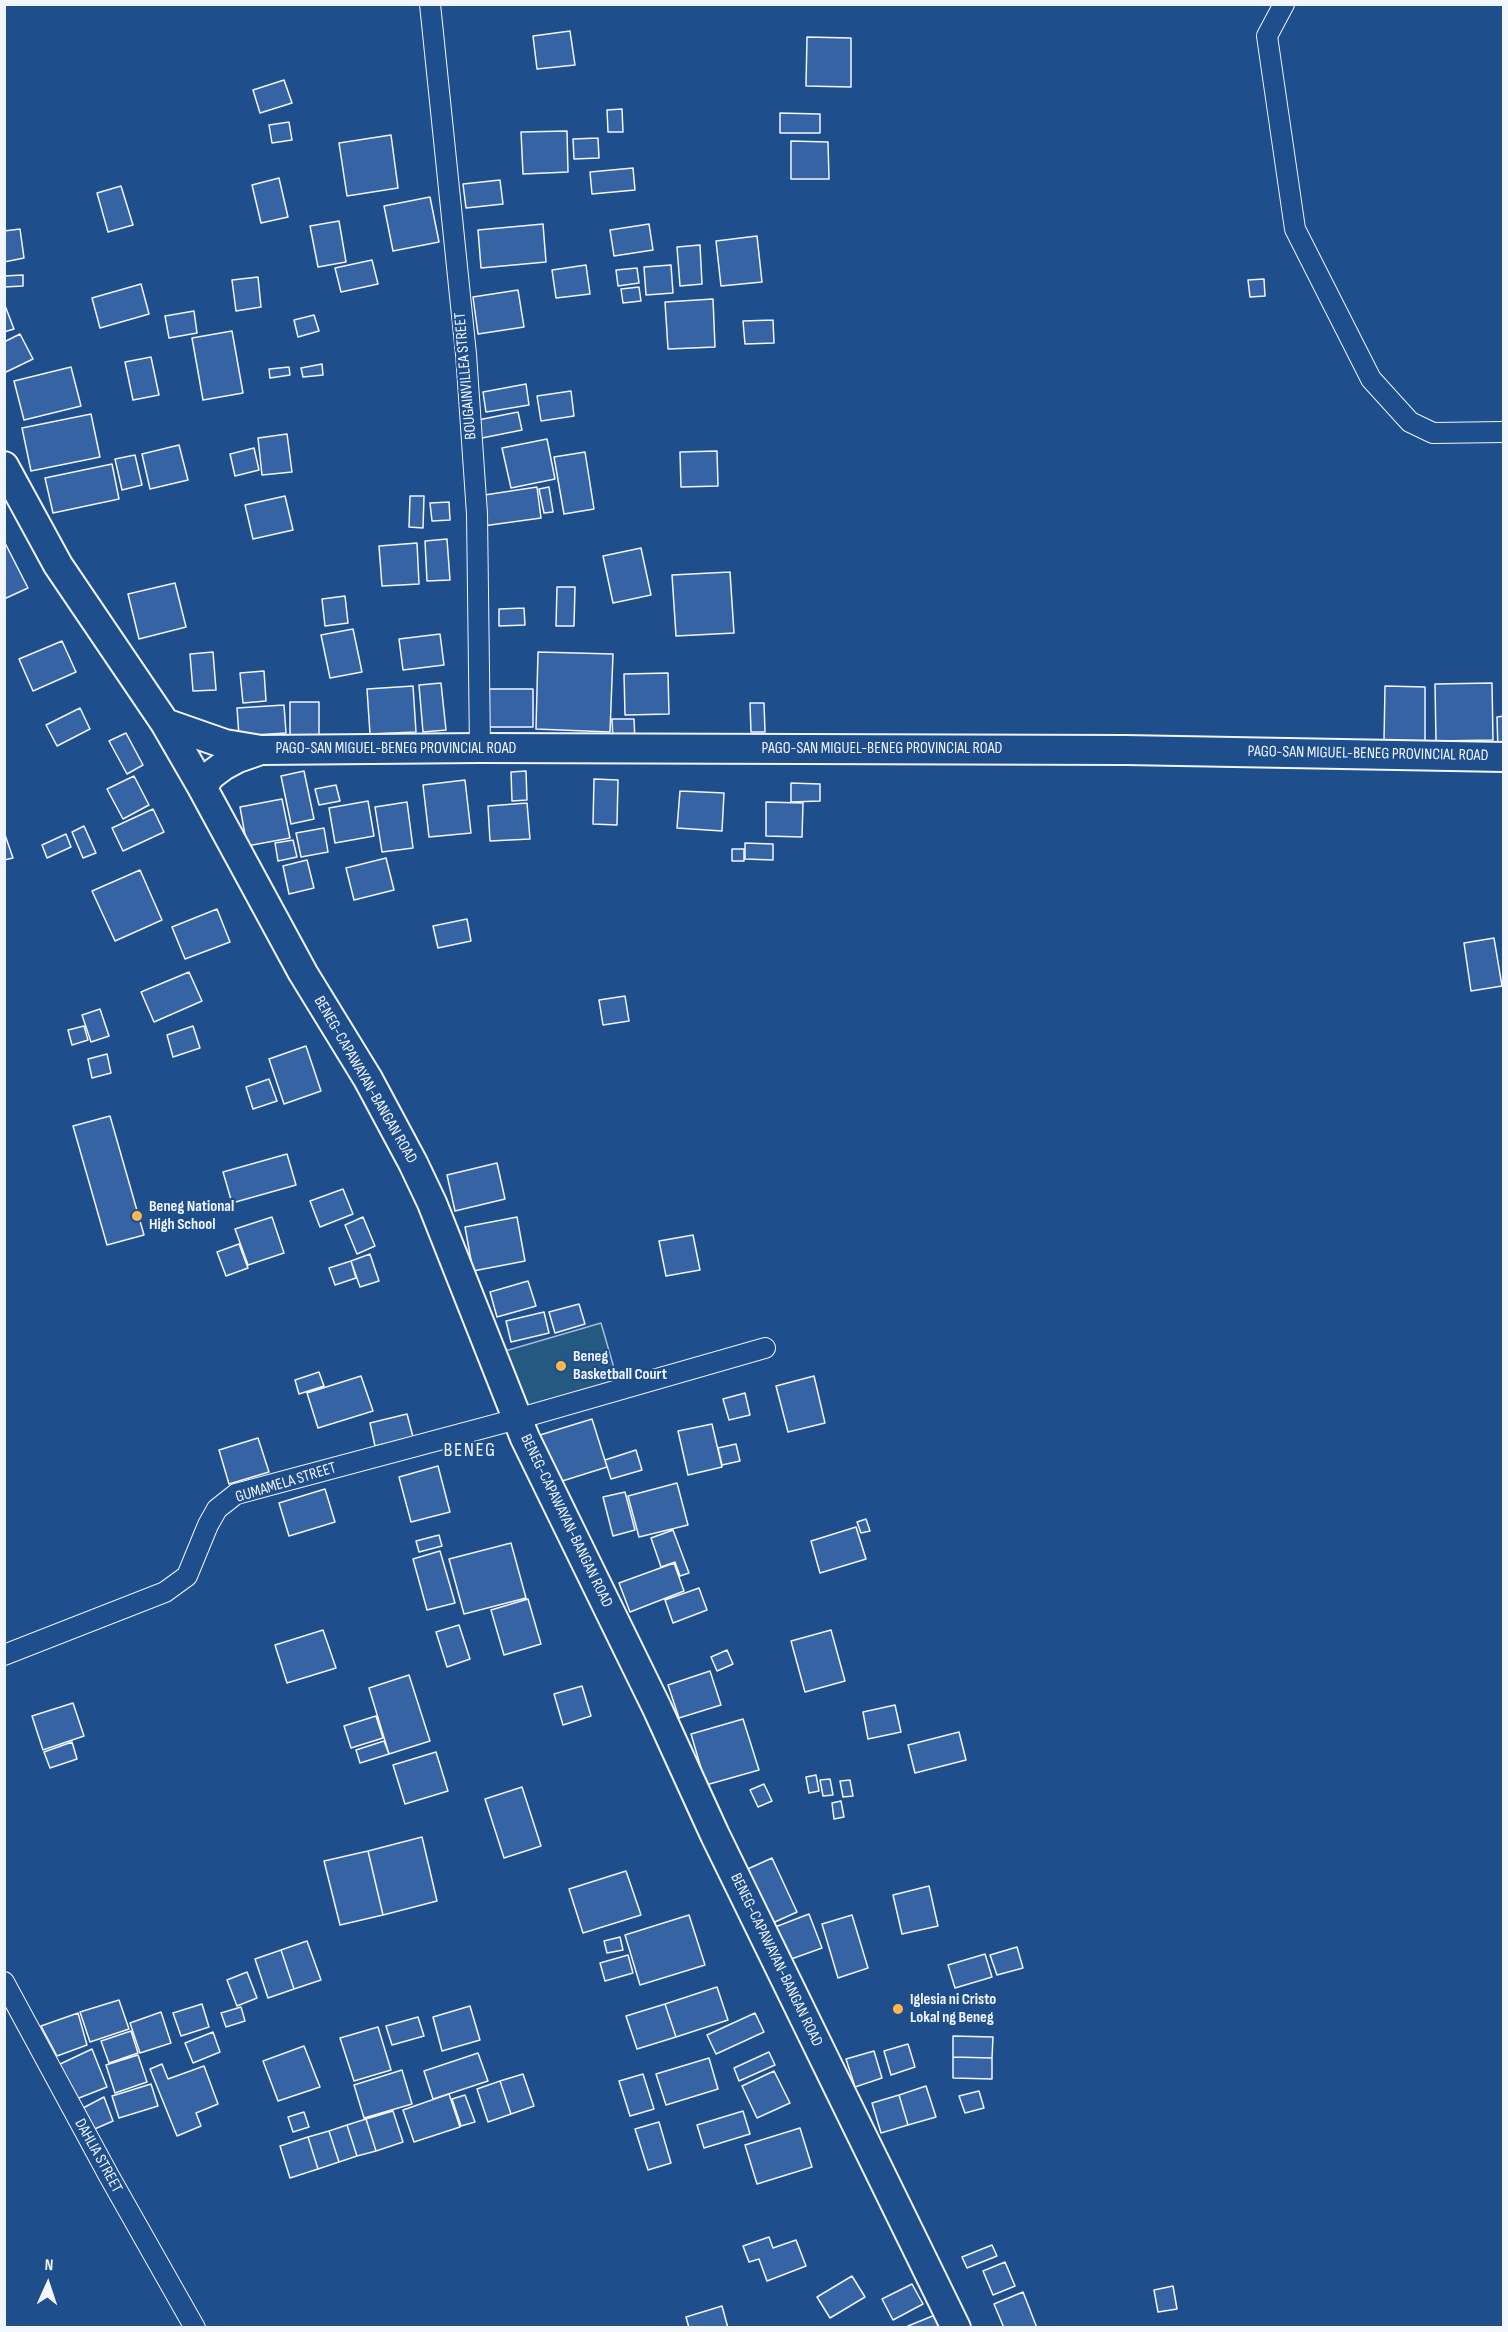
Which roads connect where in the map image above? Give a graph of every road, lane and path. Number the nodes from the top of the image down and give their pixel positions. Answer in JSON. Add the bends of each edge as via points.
{"nodes":[{"id":1,"x":430,"y":4,"type":"edge"},
{"id":2,"x":1284,"y":4,"type":"edge"},
{"id":3,"x":1503,"y":432,"type":"edge"},
{"id":4,"x":4,"y":466,"type":"edge"},
{"id":5,"x":165,"y":723,"type":"junction"},
{"id":6,"x":480,"y":748,"type":"junction"},
{"id":7,"x":261,"y":750,"type":"junction"},
{"id":8,"x":1503,"y":757,"type":"edge"},
{"id":9,"x":202,"y":787,"type":"junction"},
{"id":10,"x":765,"y":1348,"type":"dead end"},
{"id":11,"x":517,"y":1419,"type":"junction"},
{"id":12,"x":4,"y":1655,"type":"edge"},
{"id":13,"x":4,"y":1982,"type":"edge"},
{"id":14,"x":195,"y":2328,"type":"edge"},
{"id":15,"x":956,"y":2328,"type":"edge"}],
"edges":[{"from":1,"to":6,"type":"street","name":"BOUGAINVILLEA STREET","via":[[466,354],[477,514]]},
{"from":2,"to":3,"type":"street","via":[[1267,36],[1295,229],[1371,379],[1410,422],[1433,433]]},
{"from":4,"to":5,"type":"street","name":"BENEG-CAPAWAYAN-BANGAN ROAD","via":[[58,565]]},
{"from":5,"to":7,"type":"street","via":[[225,744]]},
{"from":5,"to":9,"type":"street","name":"BENEG-CAPAWAYAN-BANGAN ROAD"},
{"from":6,"to":7,"type":"street","name":"PAGO-SAN MIGUEL-BENEG PROVINCIAL ROAD"},
{"from":6,"to":8,"type":"street","name":"PAGO-SAN MIGUEL-BENEG PROVINCIAL ROAD","via":[[1125,750]]},
{"from":7,"to":9,"type":"street","via":[[224,766]]},
{"from":9,"to":11,"type":"street","name":"BENEG-CAPAWAYAN-BANGAN ROAD","via":[[303,974],[373,1088],[413,1163]]},
{"from":10,"to":11,"type":"street","name":"GUMAMELA STREET"},
{"from":11,"to":12,"type":"street","name":"GUMAMELA STREET","via":[[236,1494],[217,1509],[187,1576],[165,1592]]},
{"from":11,"to":15,"type":"street","name":"BENEG-CAPAWAYAN-BANGAN ROAD"},
{"from":13,"to":14,"type":"street","name":"DAHLIA STREET"}]}
